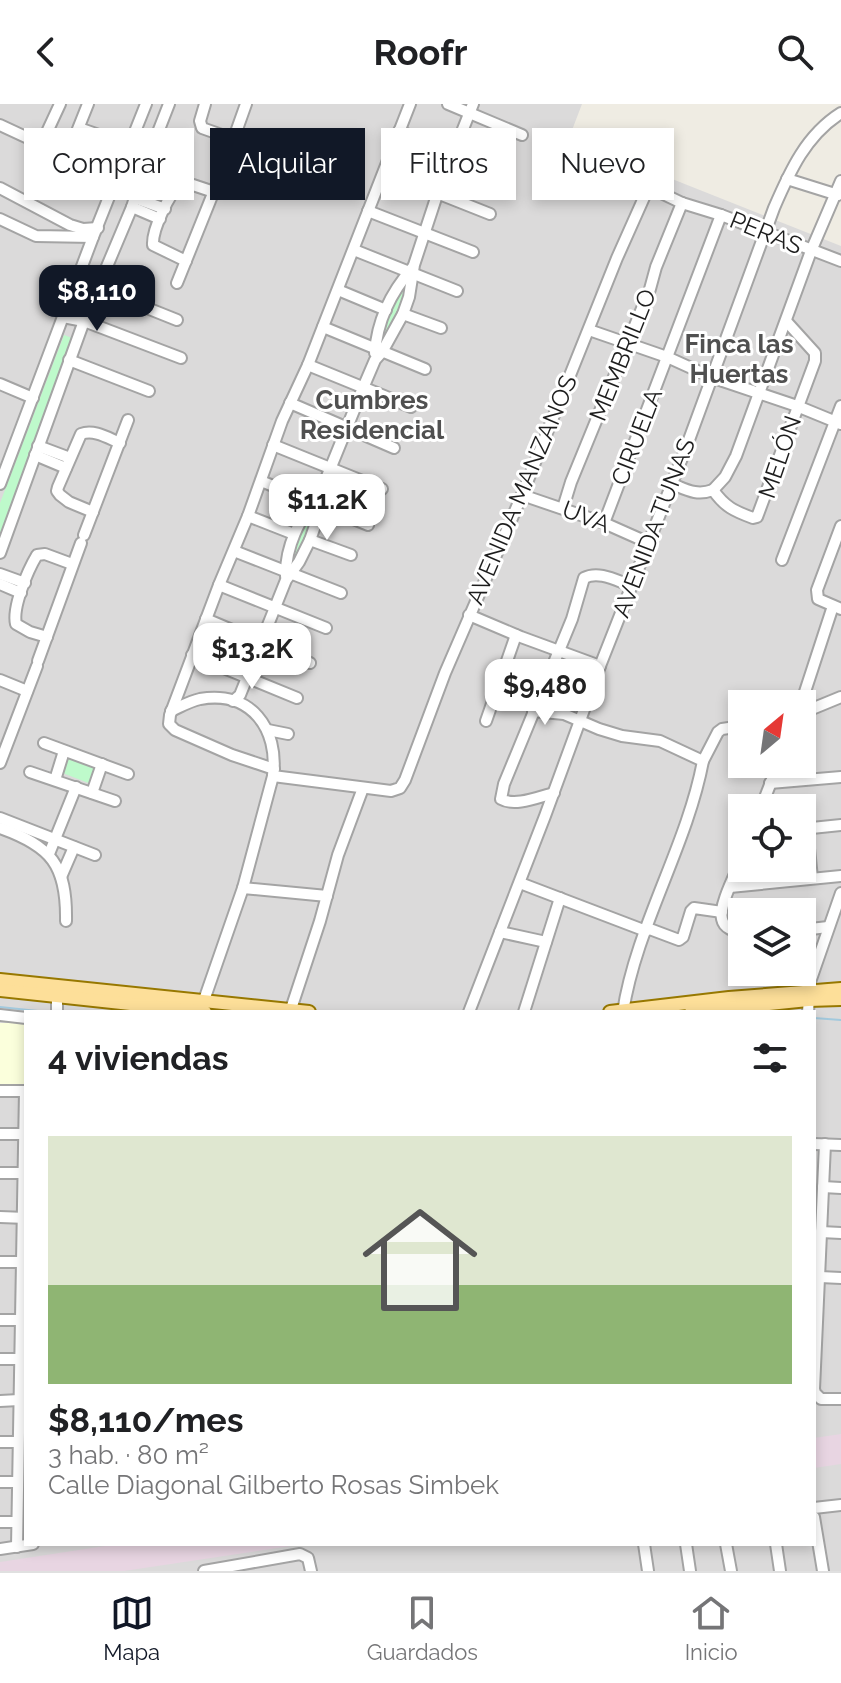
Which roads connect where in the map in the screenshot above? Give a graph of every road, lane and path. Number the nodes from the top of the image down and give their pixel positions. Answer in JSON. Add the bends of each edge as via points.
{"nodes":[{"id":1,"x":60,"y":104,"type":"edge"},
{"id":2,"x":88,"y":104,"type":"edge"},
{"id":3,"x":146,"y":104,"type":"edge"},
{"id":4,"x":169,"y":104,"type":"edge"},
{"id":5,"x":205,"y":104,"type":"edge"},
{"id":6,"x":246,"y":104,"type":"edge"},
{"id":7,"x":410,"y":104,"type":"edge"},
{"id":8,"x":448,"y":104,"type":"edge"},
{"id":9,"x":471,"y":108,"type":"edge"},
{"id":10,"x":841,"y":113,"type":"edge"},
{"id":11,"x":0,"y":125,"type":"edge"},
{"id":12,"x":49,"y":128,"type":"edge"},
{"id":13,"x":79,"y":128,"type":"edge"},
{"id":14,"x":137,"y":128,"type":"edge"},
{"id":15,"x":160,"y":128,"type":"edge"},
{"id":16,"x":237,"y":128,"type":"edge"},
{"id":17,"x":400,"y":128,"type":"edge"},
{"id":18,"x":463,"y":128,"type":"edge"},
{"id":19,"x":210,"y":131,"type":"edge"},
{"id":20,"x":522,"y":135,"type":"dead end"},
{"id":21,"x":24,"y":137,"type":"edge"},
{"id":22,"x":381,"y":179,"type":"edge"},
{"id":23,"x":787,"y":179,"type":"junction"},
{"id":24,"x":841,"y":181,"type":"edge"},
{"id":25,"x":0,"y":188,"type":"edge"},
{"id":26,"x":210,"y":191,"type":"edge"},
{"id":27,"x":838,"y":195,"type":"edge"},
{"id":28,"x":674,"y":199,"type":"edge"},
{"id":29,"x":108,"y":200,"type":"edge"},
{"id":30,"x":134,"y":200,"type":"edge"},
{"id":31,"x":211,"y":200,"type":"edge"},
{"id":32,"x":435,"y":200,"type":"edge"},
{"id":33,"x":457,"y":200,"type":"edge"},
{"id":34,"x":643,"y":200,"type":"edge"},
{"id":35,"x":133,"y":203,"type":"junction"},
{"id":36,"x":682,"y":203,"type":"junction"},
{"id":37,"x":368,"y":211,"type":"junction"},
{"id":38,"x":163,"y":214,"type":"junction"},
{"id":39,"x":490,"y":214,"type":"dead end"},
{"id":40,"x":721,"y":215,"type":"junction"},
{"id":41,"x":0,"y":219,"type":"edge"},
{"id":42,"x":64,"y":222,"type":"junction"},
{"id":43,"x":765,"y":231,"type":"junction"},
{"id":44,"x":96,"y":232,"type":"junction"},
{"id":45,"x":424,"y":235,"type":"junction"},
{"id":46,"x":61,"y":237,"type":"junction"},
{"id":47,"x":354,"y":250,"type":"junction"},
{"id":48,"x":811,"y":251,"type":"junction"},
{"id":49,"x":473,"y":252,"type":"dead end"},
{"id":50,"x":186,"y":261,"type":"junction"},
{"id":51,"x":841,"y":261,"type":"edge"},
{"id":52,"x":412,"y":270,"type":"junction"},
{"id":53,"x":177,"y":283,"type":"dead end"},
{"id":54,"x":97,"y":288,"type":"junction"},
{"id":55,"x":338,"y":290,"type":"junction"},
{"id":56,"x":457,"y":291,"type":"dead end"},
{"id":57,"x":386,"y":310,"type":"junction"},
{"id":58,"x":403,"y":314,"type":"junction"},
{"id":59,"x":63,"y":317,"type":"junction"},
{"id":60,"x":177,"y":320,"type":"dead end"},
{"id":61,"x":84,"y":321,"type":"junction"},
{"id":62,"x":786,"y":321,"type":"junction"},
{"id":63,"x":323,"y":327,"type":"junction"},
{"id":64,"x":441,"y":328,"type":"dead end"},
{"id":65,"x":589,"y":330,"type":"junction"},
{"id":66,"x":628,"y":343,"type":"junction"},
{"id":67,"x":378,"y":354,"type":"junction"},
{"id":68,"x":667,"y":357,"type":"junction"},
{"id":69,"x":181,"y":358,"type":"dead end"},
{"id":70,"x":69,"y":360,"type":"junction"},
{"id":71,"x":308,"y":365,"type":"junction"},
{"id":72,"x":425,"y":369,"type":"dead end"},
{"id":73,"x":711,"y":377,"type":"junction"},
{"id":74,"x":0,"y":387,"type":"edge"},
{"id":75,"x":363,"y":388,"type":"junction"},
{"id":76,"x":149,"y":391,"type":"dead end"},
{"id":77,"x":760,"y":393,"type":"junction"},
{"id":78,"x":32,"y":401,"type":"junction"},
{"id":79,"x":290,"y":403,"type":"junction"},
{"id":80,"x":797,"y":406,"type":"junction"},
{"id":81,"x":841,"y":406,"type":"edge"},
{"id":82,"x":411,"y":407,"type":"dead end"},
{"id":83,"x":128,"y":420,"type":"dead end"},
{"id":84,"x":838,"y":423,"type":"edge"},
{"id":85,"x":347,"y":427,"type":"junction"},
{"id":86,"x":120,"y":443,"type":"junction"},
{"id":87,"x":273,"y":445,"type":"junction"},
{"id":88,"x":394,"y":448,"type":"dead end"},
{"id":89,"x":37,"y":450,"type":"junction"},
{"id":90,"x":68,"y":463,"type":"junction"},
{"id":91,"x":331,"y":468,"type":"junction"},
{"id":92,"x":261,"y":481,"type":"junction"},
{"id":93,"x":0,"y":484,"type":"edge"},
{"id":94,"x":672,"y":484,"type":"junction"},
{"id":95,"x":382,"y":489,"type":"dead end"},
{"id":96,"x":713,"y":490,"type":"junction"},
{"id":97,"x":522,"y":495,"type":"junction"},
{"id":98,"x":316,"y":502,"type":"junction"},
{"id":99,"x":563,"y":508,"type":"junction"},
{"id":100,"x":93,"y":512,"type":"junction"},
{"id":101,"x":248,"y":516,"type":"junction"},
{"id":102,"x":604,"y":523,"type":"junction"},
{"id":103,"x":368,"y":525,"type":"dead end"},
{"id":104,"x":841,"y":526,"type":"edge"},
{"id":105,"x":294,"y":534,"type":"junction"},
{"id":106,"x":310,"y":540,"type":"junction"},
{"id":107,"x":649,"y":543,"type":"junction"},
{"id":108,"x":234,"y":551,"type":"junction"},
{"id":109,"x":0,"y":553,"type":"edge"},
{"id":110,"x":351,"y":555,"type":"dead end"},
{"id":111,"x":782,"y":560,"type":"dead end"},
{"id":112,"x":72,"y":564,"type":"junction"},
{"id":113,"x":0,"y":574,"type":"edge"},
{"id":114,"x":287,"y":575,"type":"junction"},
{"id":115,"x":0,"y":584,"type":"edge"},
{"id":116,"x":219,"y":585,"type":"junction"},
{"id":117,"x":632,"y":586,"type":"junction"},
{"id":118,"x":23,"y":588,"type":"junction"},
{"id":119,"x":341,"y":593,"type":"dead end"},
{"id":120,"x":275,"y":607,"type":"junction"},
{"id":121,"x":837,"y":608,"type":"edge"},
{"id":122,"x":469,"y":615,"type":"junction"},
{"id":123,"x":206,"y":619,"type":"junction"},
{"id":124,"x":326,"y":628,"type":"dead end"},
{"id":125,"x":516,"y":635,"type":"junction"},
{"id":126,"x":47,"y":637,"type":"junction"},
{"id":127,"x":261,"y":642,"type":"junction"},
{"id":128,"x":558,"y":650,"type":"junction"},
{"id":129,"x":192,"y":655,"type":"junction"},
{"id":130,"x":310,"y":663,"type":"dead end"},
{"id":131,"x":600,"y":666,"type":"junction"},
{"id":132,"x":247,"y":677,"type":"junction"},
{"id":133,"x":0,"y":680,"type":"edge"},
{"id":134,"x":806,"y":690,"type":"edge"},
{"id":135,"x":27,"y":691,"type":"junction"},
{"id":136,"x":180,"y":691,"type":"junction"},
{"id":137,"x":841,"y":697,"type":"edge"},
{"id":138,"x":297,"y":698,"type":"dead end"},
{"id":139,"x":198,"y":699,"type":"junction"},
{"id":140,"x":238,"y":700,"type":"junction"},
{"id":141,"x":816,"y":707,"type":"edge"},
{"id":142,"x":533,"y":711,"type":"junction"},
{"id":143,"x":170,"y":716,"type":"junction"},
{"id":144,"x":486,"y":721,"type":"dead end"},
{"id":145,"x":579,"y":721,"type":"junction"},
{"id":146,"x":728,"y":728,"type":"edge"},
{"id":147,"x":268,"y":730,"type":"junction"},
{"id":148,"x":288,"y":734,"type":"dead end"},
{"id":149,"x":44,"y":743,"type":"dead end"},
{"id":150,"x":64,"y":751,"type":"junction"},
{"id":151,"x":703,"y":761,"type":"junction"},
{"id":152,"x":0,"y":762,"type":"edge"},
{"id":153,"x":102,"y":764,"type":"junction"},
{"id":154,"x":30,"y":772,"type":"dead end"},
{"id":155,"x":273,"y":772,"type":"junction"},
{"id":156,"x":128,"y":774,"type":"dead end"},
{"id":157,"x":841,"y":775,"type":"edge"},
{"id":158,"x":772,"y":778,"type":"edge"},
{"id":159,"x":55,"y":780,"type":"junction"},
{"id":160,"x":770,"y":783,"type":"junction"},
{"id":161,"x":76,"y":787,"type":"junction"},
{"id":162,"x":363,"y":788,"type":"junction"},
{"id":163,"x":92,"y":793,"type":"junction"},
{"id":164,"x":554,"y":793,"type":"junction"},
{"id":165,"x":766,"y":794,"type":"edge"},
{"id":166,"x":115,"y":801,"type":"dead end"},
{"id":167,"x":0,"y":818,"type":"edge"},
{"id":168,"x":841,"y":825,"type":"edge"},
{"id":169,"x":0,"y":828,"type":"edge"},
{"id":170,"x":816,"y":828,"type":"edge"},
{"id":171,"x":56,"y":839,"type":"junction"},
{"id":172,"x":74,"y":847,"type":"junction"},
{"id":173,"x":49,"y":854,"type":"junction"},
{"id":174,"x":95,"y":855,"type":"dead end"},
{"id":175,"x":841,"y":876,"type":"edge"},
{"id":176,"x":61,"y":877,"type":"junction"},
{"id":177,"x":816,"y":878,"type":"edge"},
{"id":178,"x":732,"y":882,"type":"edge"},
{"id":179,"x":776,"y":882,"type":"edge"},
{"id":180,"x":520,"y":883,"type":"junction"},
{"id":181,"x":730,"y":887,"type":"junction"},
{"id":182,"x":243,"y":888,"type":"junction"},
{"id":183,"x":841,"y":893,"type":"edge"},
{"id":184,"x":327,"y":896,"type":"junction"},
{"id":185,"x":560,"y":898,"type":"junction"},
{"id":186,"x":722,"y":912,"type":"junction"},
{"id":187,"x":66,"y":921,"type":"dead end"},
{"id":188,"x":728,"y":927,"type":"edge"},
{"id":189,"x":828,"y":927,"type":"junction"},
{"id":190,"x":816,"y":928,"type":"edge"},
{"id":191,"x":647,"y":929,"type":"junction"},
{"id":192,"x":500,"y":932,"type":"junction"},
{"id":193,"x":546,"y":942,"type":"junction"},
{"id":194,"x":0,"y":980,"type":"edge"},
{"id":195,"x":841,"y":989,"type":"edge"},
{"id":196,"x":0,"y":990,"type":"edge"},
{"id":197,"x":841,"y":999,"type":"edge"},
{"id":198,"x":808,"y":1001,"type":"edge"},
{"id":199,"x":57,"y":1006,"type":"edge"},
{"id":200,"x":203,"y":1008,"type":"edge"},
{"id":201,"x":262,"y":1010,"type":"edge"},
{"id":202,"x":291,"y":1010,"type":"edge"},
{"id":203,"x":470,"y":1010,"type":"edge"},
{"id":204,"x":525,"y":1010,"type":"edge"},
{"id":205,"x":623,"y":1010,"type":"edge"},
{"id":206,"x":638,"y":1010,"type":"edge"},
{"id":207,"x":712,"y":1010,"type":"edge"},
{"id":208,"x":0,"y":1015,"type":"edge"},
{"id":209,"x":24,"y":1018,"type":"edge"},
{"id":210,"x":0,"y":1091,"type":"edge"},
{"id":211,"x":24,"y":1091,"type":"edge"},
{"id":212,"x":0,"y":1134,"type":"edge"},
{"id":213,"x":24,"y":1134,"type":"edge"},
{"id":214,"x":820,"y":1144,"type":"edge"},
{"id":215,"x":841,"y":1145,"type":"edge"},
{"id":216,"x":0,"y":1173,"type":"edge"},
{"id":217,"x":24,"y":1173,"type":"junction"},
{"id":218,"x":823,"y":1187,"type":"junction"},
{"id":219,"x":841,"y":1188,"type":"edge"},
{"id":220,"x":0,"y":1217,"type":"edge"},
{"id":221,"x":24,"y":1218,"type":"edge"},
{"id":222,"x":821,"y":1232,"type":"junction"},
{"id":223,"x":841,"y":1233,"type":"edge"},
{"id":224,"x":0,"y":1262,"type":"edge"},
{"id":225,"x":22,"y":1262,"type":"junction"},
{"id":226,"x":820,"y":1277,"type":"junction"},
{"id":227,"x":841,"y":1278,"type":"edge"},
{"id":228,"x":0,"y":1320,"type":"edge"},
{"id":229,"x":21,"y":1320,"type":"junction"},
{"id":230,"x":23,"y":1344,"type":"edge"},
{"id":231,"x":816,"y":1352,"type":"edge"},
{"id":232,"x":0,"y":1359,"type":"edge"},
{"id":233,"x":20,"y":1359,"type":"junction"},
{"id":234,"x":816,"y":1394,"type":"edge"},
{"id":235,"x":841,"y":1399,"type":"edge"},
{"id":236,"x":19,"y":1400,"type":"junction"},
{"id":237,"x":0,"y":1401,"type":"edge"},
{"id":238,"x":0,"y":1442,"type":"edge"},
{"id":239,"x":18,"y":1442,"type":"junction"},
{"id":240,"x":0,"y":1482,"type":"edge"},
{"id":241,"x":17,"y":1482,"type":"junction"},
{"id":242,"x":841,"y":1505,"type":"edge"},
{"id":243,"x":816,"y":1508,"type":"edge"},
{"id":244,"x":0,"y":1522,"type":"edge"},
{"id":245,"x":17,"y":1522,"type":"junction"},
{"id":246,"x":816,"y":1529,"type":"edge"},
{"id":247,"x":24,"y":1546,"type":"edge"},
{"id":248,"x":644,"y":1546,"type":"edge"},
{"id":249,"x":686,"y":1546,"type":"edge"},
{"id":250,"x":726,"y":1546,"type":"edge"},
{"id":251,"x":776,"y":1546,"type":"edge"},
{"id":252,"x":17,"y":1547,"type":"junction"},
{"id":253,"x":0,"y":1549,"type":"edge"},
{"id":254,"x":300,"y":1551,"type":"edge"},
{"id":255,"x":204,"y":1571,"type":"edge"},
{"id":256,"x":311,"y":1571,"type":"edge"},
{"id":257,"x":648,"y":1571,"type":"edge"},
{"id":258,"x":690,"y":1571,"type":"edge"},
{"id":259,"x":731,"y":1571,"type":"edge"},
{"id":260,"x":780,"y":1571,"type":"edge"},
{"id":261,"x":823,"y":1571,"type":"edge"}],
"edges":[{"from":1,"to":12,"type":"street"},
{"from":2,"to":13,"type":"street"},
{"from":3,"to":14,"type":"street"},
{"from":4,"to":15,"type":"street"},
{"from":5,"to":19,"type":"street","via":[[200,121]]},
{"from":6,"to":16,"type":"street"},
{"from":7,"to":17,"type":"street"},
{"from":8,"to":9,"type":"street"},
{"from":9,"to":18,"type":"street"},
{"from":9,"to":20,"type":"street"},
{"from":10,"to":23,"type":"street","name":"AVENIDA TUNAS","via":[[805,146]]},
{"from":11,"to":21,"type":"street"},
{"from":22,"to":37,"type":"street"},
{"from":23,"to":27,"type":"street"},
{"from":23,"to":43,"type":"street","name":"AVENIDA TUNAS"},
{"from":24,"to":27,"type":"street"},
{"from":25,"to":42,"type":"street"},
{"from":26,"to":38,"type":"street","via":[[181,184]]},
{"from":27,"to":48,"type":"street"},
{"from":28,"to":36,"type":"street","name":"PERAS"},
{"from":29,"to":44,"type":"street"},
{"from":30,"to":35,"type":"street"},
{"from":31,"to":50,"type":"street"},
{"from":32,"to":45,"type":"street"},
{"from":33,"to":39,"type":"street"},
{"from":34,"to":65,"type":"street","name":"AVENIDA MANZANOS"},
{"from":35,"to":38,"type":"street"},
{"from":35,"to":54,"type":"street"},
{"from":36,"to":40,"type":"street","name":"PERAS"},
{"from":36,"to":66,"type":"street","name":"MEMBRILLO"},
{"from":37,"to":45,"type":"street"},
{"from":37,"to":47,"type":"street"},
{"from":38,"to":50,"type":"street","via":[[153,245]]},
{"from":40,"to":43,"type":"street","name":"PERAS"},
{"from":40,"to":68,"type":"street","name":"CIRUELA"},
{"from":41,"to":46,"type":"street","via":[[36,236]]},
{"from":42,"to":44,"type":"street"},
{"from":42,"to":46,"type":"street"},
{"from":43,"to":48,"type":"street","name":"PERAS"},
{"from":43,"to":73,"type":"street","name":"AVENIDA TUNAS"},
{"from":44,"to":46,"type":"street"},
{"from":44,"to":59,"type":"street"},
{"from":45,"to":49,"type":"street"},
{"from":45,"to":52,"type":"street"},
{"from":47,"to":52,"type":"street"},
{"from":47,"to":55,"type":"street"},
{"from":48,"to":51,"type":"street","name":"PERAS"},
{"from":48,"to":62,"type":"street"},
{"from":50,"to":53,"type":"street"},
{"from":52,"to":56,"type":"street"},
{"from":52,"to":57,"type":"street"},
{"from":52,"to":58,"type":"street"},
{"from":54,"to":60,"type":"street"},
{"from":54,"to":61,"type":"street"},
{"from":55,"to":57,"type":"street"},
{"from":55,"to":63,"type":"street"},
{"from":57,"to":67,"type":"street"},
{"from":58,"to":64,"type":"street"},
{"from":58,"to":67,"type":"street"},
{"from":59,"to":61,"type":"street"},
{"from":59,"to":78,"type":"street"},
{"from":61,"to":69,"type":"street"},
{"from":61,"to":70,"type":"street"},
{"from":62,"to":77,"type":"street"},
{"from":62,"to":80,"type":"street","name":"MELÓN","via":[[815,353]]},
{"from":63,"to":67,"type":"street"},
{"from":63,"to":71,"type":"street"},
{"from":65,"to":66,"type":"street"},
{"from":65,"to":97,"type":"street","name":"AVENIDA MANZANOS"},
{"from":66,"to":68,"type":"street"},
{"from":66,"to":99,"type":"street","name":"MEMBRILLO"},
{"from":67,"to":72,"type":"street"},
{"from":67,"to":75,"type":"street"},
{"from":68,"to":73,"type":"street"},
{"from":68,"to":102,"type":"street","name":"CIRUELA"},
{"from":70,"to":76,"type":"street"},
{"from":70,"to":89,"type":"street"},
{"from":71,"to":75,"type":"street"},
{"from":71,"to":79,"type":"street"},
{"from":73,"to":77,"type":"street"},
{"from":73,"to":94,"type":"street","name":"AVENIDA TUNAS"},
{"from":74,"to":78,"type":"street"},
{"from":75,"to":82,"type":"street"},
{"from":75,"to":85,"type":"street"},
{"from":77,"to":80,"type":"street"},
{"from":77,"to":96,"type":"street","via":[[730,468]]},
{"from":78,"to":93,"type":"street"},
{"from":79,"to":85,"type":"street"},
{"from":79,"to":87,"type":"street"},
{"from":80,"to":84,"type":"street"},
{"from":80,"to":96,"type":"street","name":"MELÓN","via":[[759,515],[753,518],[729,508]]},
{"from":81,"to":84,"type":"street"},
{"from":83,"to":86,"type":"street"},
{"from":84,"to":111,"type":"street"},
{"from":85,"to":88,"type":"street"},
{"from":85,"to":91,"type":"street"},
{"from":86,"to":90,"type":"street","via":[[85,432]]},
{"from":86,"to":100,"type":"street"},
{"from":87,"to":91,"type":"street"},
{"from":87,"to":92,"type":"street"},
{"from":89,"to":90,"type":"street"},
{"from":89,"to":109,"type":"street"},
{"from":90,"to":100,"type":"street","via":[[60,495]]},
{"from":91,"to":95,"type":"street"},
{"from":91,"to":98,"type":"street"},
{"from":92,"to":98,"type":"street"},
{"from":92,"to":101,"type":"street"},
{"from":94,"to":96,"type":"street","via":[[701,494]]},
{"from":94,"to":107,"type":"street","name":"AVENIDA TUNAS"},
{"from":97,"to":99,"type":"street","name":"UVA"},
{"from":97,"to":122,"type":"street","name":"AVENIDA MANZANOS"},
{"from":98,"to":103,"type":"street"},
{"from":98,"to":105,"type":"street"},
{"from":98,"to":106,"type":"street"},
{"from":99,"to":102,"type":"street","name":"UVA"},
{"from":100,"to":112,"type":"street"},
{"from":101,"to":105,"type":"street"},
{"from":101,"to":108,"type":"street"},
{"from":102,"to":107,"type":"street","name":"UVA"},
{"from":104,"to":121,"type":"street","via":[[817,590],[818,599]]},
{"from":105,"to":114,"type":"street"},
{"from":106,"to":110,"type":"street"},
{"from":106,"to":114,"type":"street"},
{"from":107,"to":117,"type":"street","name":"AVENIDA TUNAS"},
{"from":108,"to":114,"type":"street"},
{"from":108,"to":116,"type":"street"},
{"from":112,"to":118,"type":"street","via":[[40,554]]},
{"from":112,"to":126,"type":"street"},
{"from":113,"to":118,"type":"street"},
{"from":114,"to":119,"type":"street"},
{"from":114,"to":120,"type":"street"},
{"from":115,"to":118,"type":"street"},
{"from":116,"to":120,"type":"street"},
{"from":116,"to":123,"type":"street"},
{"from":117,"to":128,"type":"street","via":[[598,575],[584,578]]},
{"from":117,"to":131,"type":"street","name":"AVENIDA TUNAS"},
{"from":118,"to":126,"type":"street","via":[[16,624]]},
{"from":120,"to":124,"type":"street"},
{"from":120,"to":127,"type":"street"},
{"from":121,"to":134,"type":"street"},
{"from":122,"to":125,"type":"street"},
{"from":122,"to":162,"type":"street","name":"AVENIDA MANZANOS","via":[[400,788]]},
{"from":123,"to":127,"type":"street"},
{"from":123,"to":129,"type":"street"},
{"from":125,"to":128,"type":"street"},
{"from":125,"to":144,"type":"street"},
{"from":126,"to":135,"type":"street"},
{"from":127,"to":130,"type":"street"},
{"from":127,"to":132,"type":"street"},
{"from":128,"to":131,"type":"street"},
{"from":128,"to":142,"type":"street"},
{"from":129,"to":132,"type":"street"},
{"from":129,"to":136,"type":"street"},
{"from":131,"to":145,"type":"street","name":"AVENIDA TUNAS"},
{"from":132,"to":138,"type":"street"},
{"from":132,"to":140,"type":"street"},
{"from":133,"to":135,"type":"street"},
{"from":135,"to":152,"type":"street"},
{"from":136,"to":139,"type":"street"},
{"from":136,"to":143,"type":"street"},
{"from":137,"to":141,"type":"street"},
{"from":139,"to":140,"type":"street"},
{"from":139,"to":143,"type":"street"},
{"from":140,"to":147,"type":"street"},
{"from":142,"to":145,"type":"street"},
{"from":142,"to":164,"type":"street","via":[[501,799],[508,803]]},
{"from":143,"to":155,"type":"street","via":[[175,730]]},
{"from":145,"to":151,"type":"street","via":[[622,736],[660,741]]},
{"from":145,"to":164,"type":"street","name":"AVENIDA TUNAS"},
{"from":146,"to":151,"type":"street","via":[[718,732]]},
{"from":147,"to":148,"type":"street"},
{"from":147,"to":155,"type":"street"},
{"from":149,"to":150,"type":"street"},
{"from":150,"to":153,"type":"street"},
{"from":150,"to":159,"type":"street"},
{"from":151,"to":191,"type":"street"},
{"from":153,"to":156,"type":"street"},
{"from":153,"to":163,"type":"street"},
{"from":154,"to":159,"type":"street"},
{"from":155,"to":162,"type":"street"},
{"from":155,"to":182,"type":"street"},
{"from":157,"to":160,"type":"street"},
{"from":158,"to":160,"type":"street"},
{"from":159,"to":161,"type":"street"},
{"from":160,"to":165,"type":"street"},
{"from":161,"to":163,"type":"street"},
{"from":161,"to":171,"type":"street"},
{"from":162,"to":184,"type":"street"},
{"from":163,"to":166,"type":"street"},
{"from":164,"to":180,"type":"street","name":"AVENIDA TUNAS"},
{"from":167,"to":171,"type":"street"},
{"from":168,"to":170,"type":"street"},
{"from":169,"to":173,"type":"street"},
{"from":171,"to":172,"type":"street"},
{"from":171,"to":173,"type":"street"},
{"from":172,"to":174,"type":"street"},
{"from":172,"to":176,"type":"street"},
{"from":173,"to":176,"type":"street"},
{"from":175,"to":177,"type":"street"},
{"from":176,"to":187,"type":"street"},
{"from":178,"to":181,"type":"street"},
{"from":179,"to":181,"type":"street"},
{"from":180,"to":185,"type":"street"},
{"from":180,"to":192,"type":"street","name":"AVENIDA TUNAS"},
{"from":181,"to":186,"type":"street"},
{"from":182,"to":184,"type":"street"},
{"from":182,"to":200,"type":"street"},
{"from":183,"to":189,"type":"street"},
{"from":184,"to":202,"type":"street"},
{"from":185,"to":191,"type":"street"},
{"from":185,"to":193,"type":"street"},
{"from":186,"to":188,"type":"street"},
{"from":186,"to":191,"type":"street","via":[[694,908],[679,940]]},
{"from":189,"to":190,"type":"street"},
{"from":189,"to":198,"type":"street"},
{"from":191,"to":205,"type":"street"},
{"from":192,"to":193,"type":"street"},
{"from":192,"to":203,"type":"street","name":"AVENIDA TUNAS"},
{"from":193,"to":204,"type":"street"},
{"from":194,"to":200,"type":"main road"},
{"from":195,"to":198,"type":"main road"},
{"from":196,"to":199,"type":"main road"},
{"from":197,"to":198,"type":"main road"},
{"from":198,"to":206,"type":"main road","via":[[703,1001]]},
{"from":198,"to":207,"type":"main road"},
{"from":199,"to":200,"type":"main road"},
{"from":200,"to":201,"type":"main road"},
{"from":208,"to":209,"type":"street"},
{"from":210,"to":211,"type":"street"},
{"from":212,"to":213,"type":"street"},
{"from":213,"to":217,"type":"street"},
{"from":214,"to":215,"type":"street"},
{"from":214,"to":218,"type":"street"},
{"from":216,"to":217,"type":"street"},
{"from":217,"to":221,"type":"street"},
{"from":218,"to":219,"type":"street"},
{"from":218,"to":222,"type":"street"},
{"from":220,"to":221,"type":"street"},
{"from":221,"to":225,"type":"street"},
{"from":222,"to":223,"type":"street"},
{"from":222,"to":226,"type":"street"},
{"from":224,"to":225,"type":"street"},
{"from":225,"to":229,"type":"street"},
{"from":226,"to":227,"type":"street"},
{"from":226,"to":231,"type":"street"},
{"from":228,"to":229,"type":"street"},
{"from":229,"to":230,"type":"street"},
{"from":230,"to":233,"type":"street"},
{"from":232,"to":233,"type":"street"},
{"from":233,"to":236,"type":"street"},
{"from":234,"to":235,"type":"street"},
{"from":236,"to":237,"type":"street"},
{"from":236,"to":239,"type":"street"},
{"from":238,"to":239,"type":"street"},
{"from":239,"to":241,"type":"street"},
{"from":240,"to":241,"type":"street"},
{"from":241,"to":245,"type":"street"},
{"from":242,"to":243,"type":"street"},
{"from":244,"to":245,"type":"street"},
{"from":245,"to":252,"type":"street"},
{"from":246,"to":261,"type":"street"},
{"from":247,"to":252,"type":"street"},
{"from":248,"to":257,"type":"street"},
{"from":249,"to":258,"type":"street"},
{"from":250,"to":259,"type":"street"},
{"from":251,"to":260,"type":"street"},
{"from":252,"to":253,"type":"street"},
{"from":254,"to":255,"type":"street"},
{"from":254,"to":256,"type":"street"}]}
